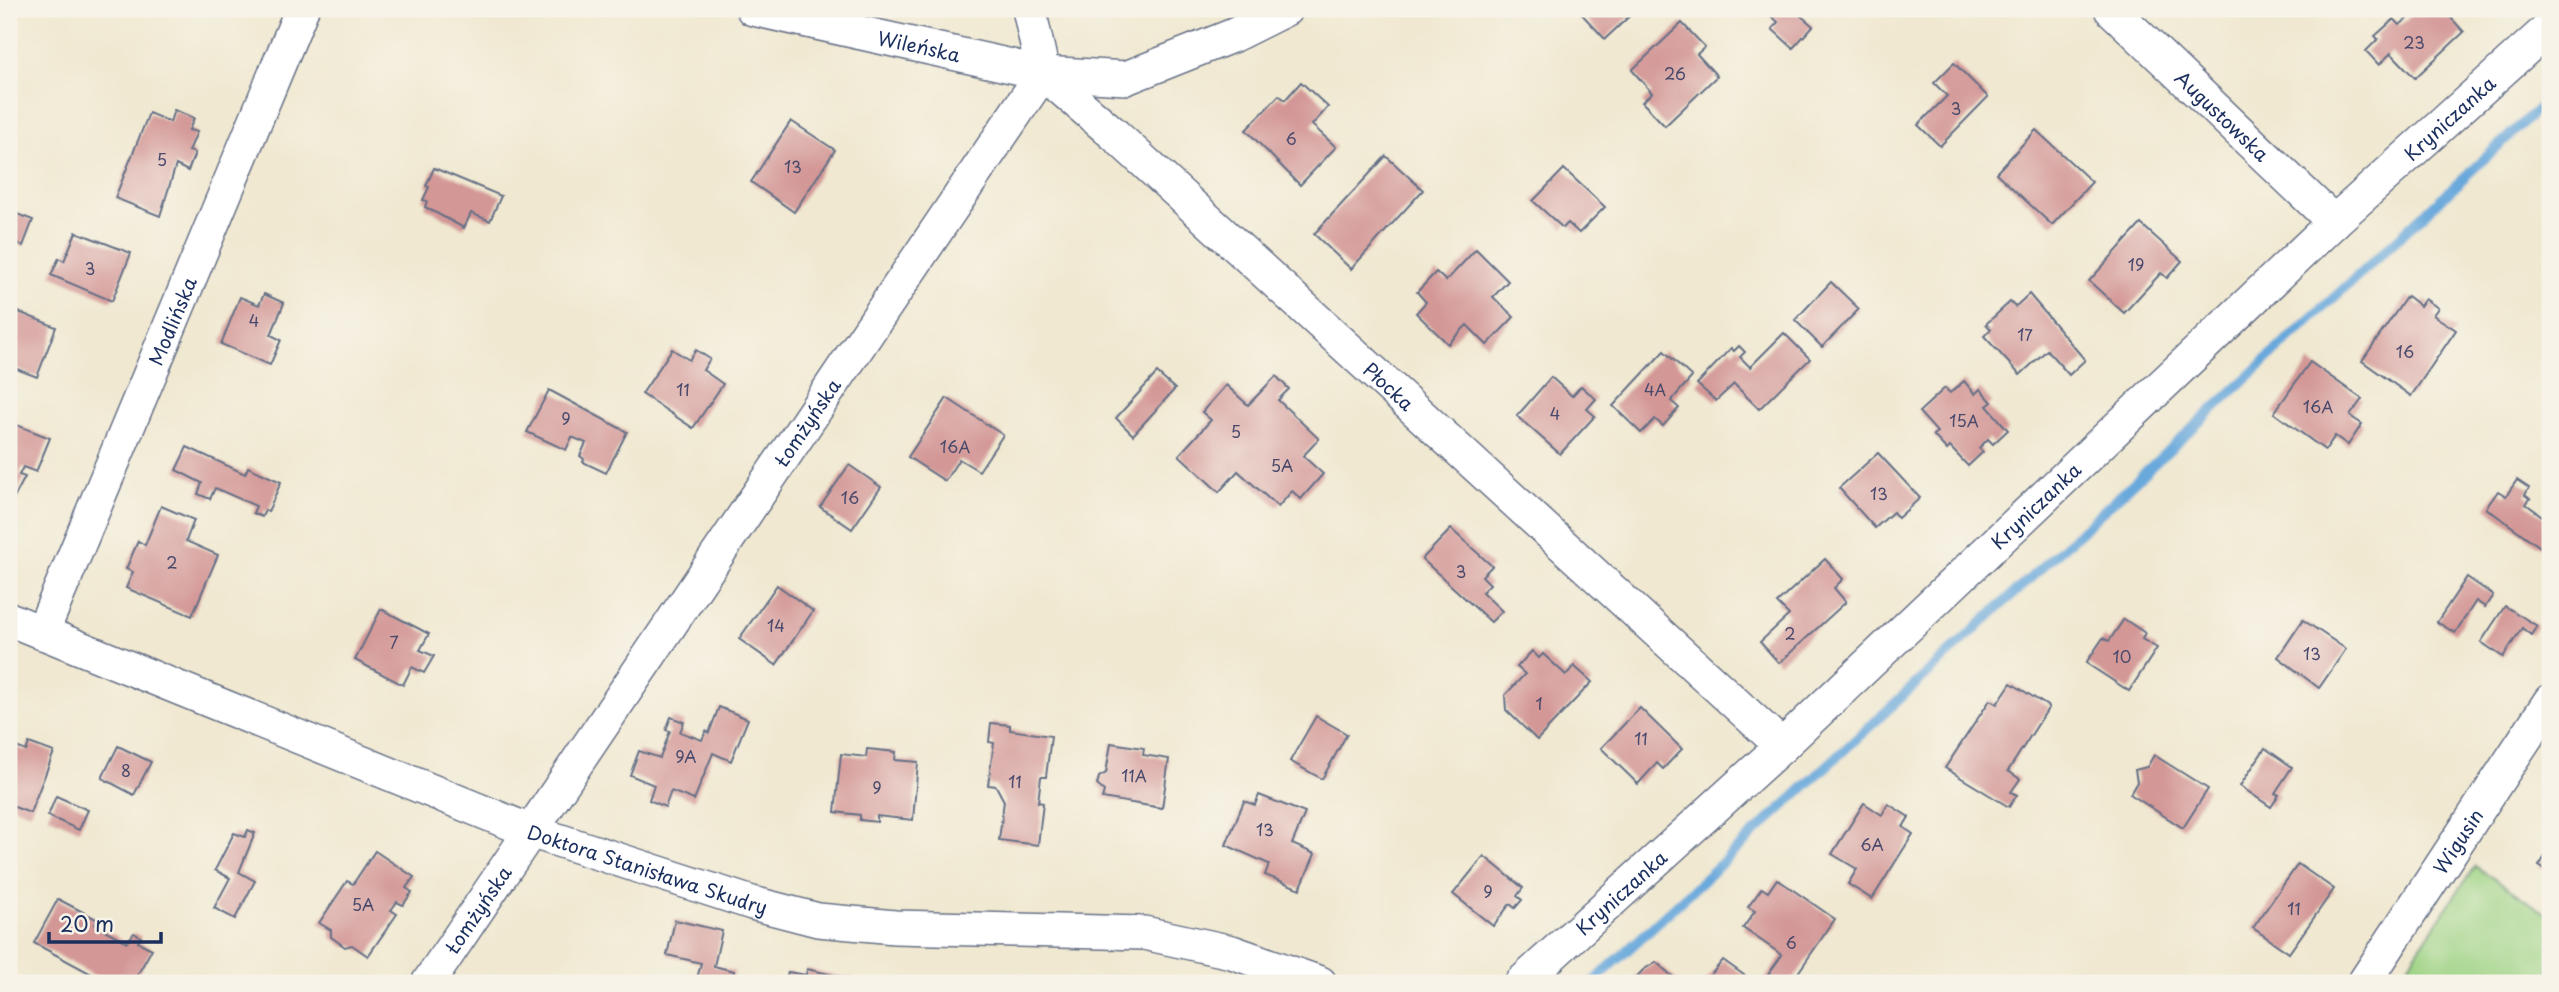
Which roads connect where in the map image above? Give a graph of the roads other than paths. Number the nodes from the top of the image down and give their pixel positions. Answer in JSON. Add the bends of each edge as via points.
{"nodes":[{"id":1,"x":302,"y":9,"type":"edge"},
{"id":2,"x":753,"y":9,"type":"edge"},
{"id":3,"x":1029,"y":9,"type":"edge"},
{"id":4,"x":1286,"y":9,"type":"edge"},
{"id":5,"x":2111,"y":9,"type":"edge"},
{"id":6,"x":2550,"y":27,"type":"edge"},
{"id":7,"x":1043,"y":73,"type":"junction"},
{"id":8,"x":2334,"y":222,"type":"junction"},
{"id":9,"x":9,"y":619,"type":"edge"},
{"id":10,"x":42,"y":633,"type":"junction"},
{"id":11,"x":2550,"y":701,"type":"edge"},
{"id":12,"x":1782,"y":746,"type":"junction"},
{"id":13,"x":530,"y":831,"type":"junction"},
{"id":14,"x":428,"y":983,"type":"edge"},
{"id":15,"x":1320,"y":983,"type":"edge"},
{"id":16,"x":1521,"y":983,"type":"edge"},
{"id":17,"x":2364,"y":983,"type":"edge"}],
"edges":[{"from":1,"to":10,"type":"street","name":"Modlińska"},
{"from":2,"to":7,"type":"street","name":"Wileńska"},
{"from":3,"to":7,"type":"street"},
{"from":4,"to":7,"type":"street","via":[[1126,78]]},
{"from":5,"to":8,"type":"street","name":"Augustowska"},
{"from":6,"to":8,"type":"street","name":"Kryniczanka"},
{"from":7,"to":12,"type":"street","name":"Płocka"},
{"from":7,"to":13,"type":"street","name":"Łomżyńska"},
{"from":8,"to":12,"type":"street","name":"Kryniczanka"},
{"from":9,"to":10,"type":"street","name":"Doktora Stanisława Skudry"},
{"from":10,"to":13,"type":"street","name":"Doktora Stanisława Skudry"},
{"from":11,"to":17,"type":"street","name":"Wigusin"},
{"from":12,"to":16,"type":"street","name":"Kryniczanka"},
{"from":13,"to":14,"type":"street","name":"Łomżyńska"},
{"from":13,"to":15,"type":"street","name":"Doktora Stanisława Skudry","via":[[818,920],[895,927],[1143,933],[1233,951]]}]}
